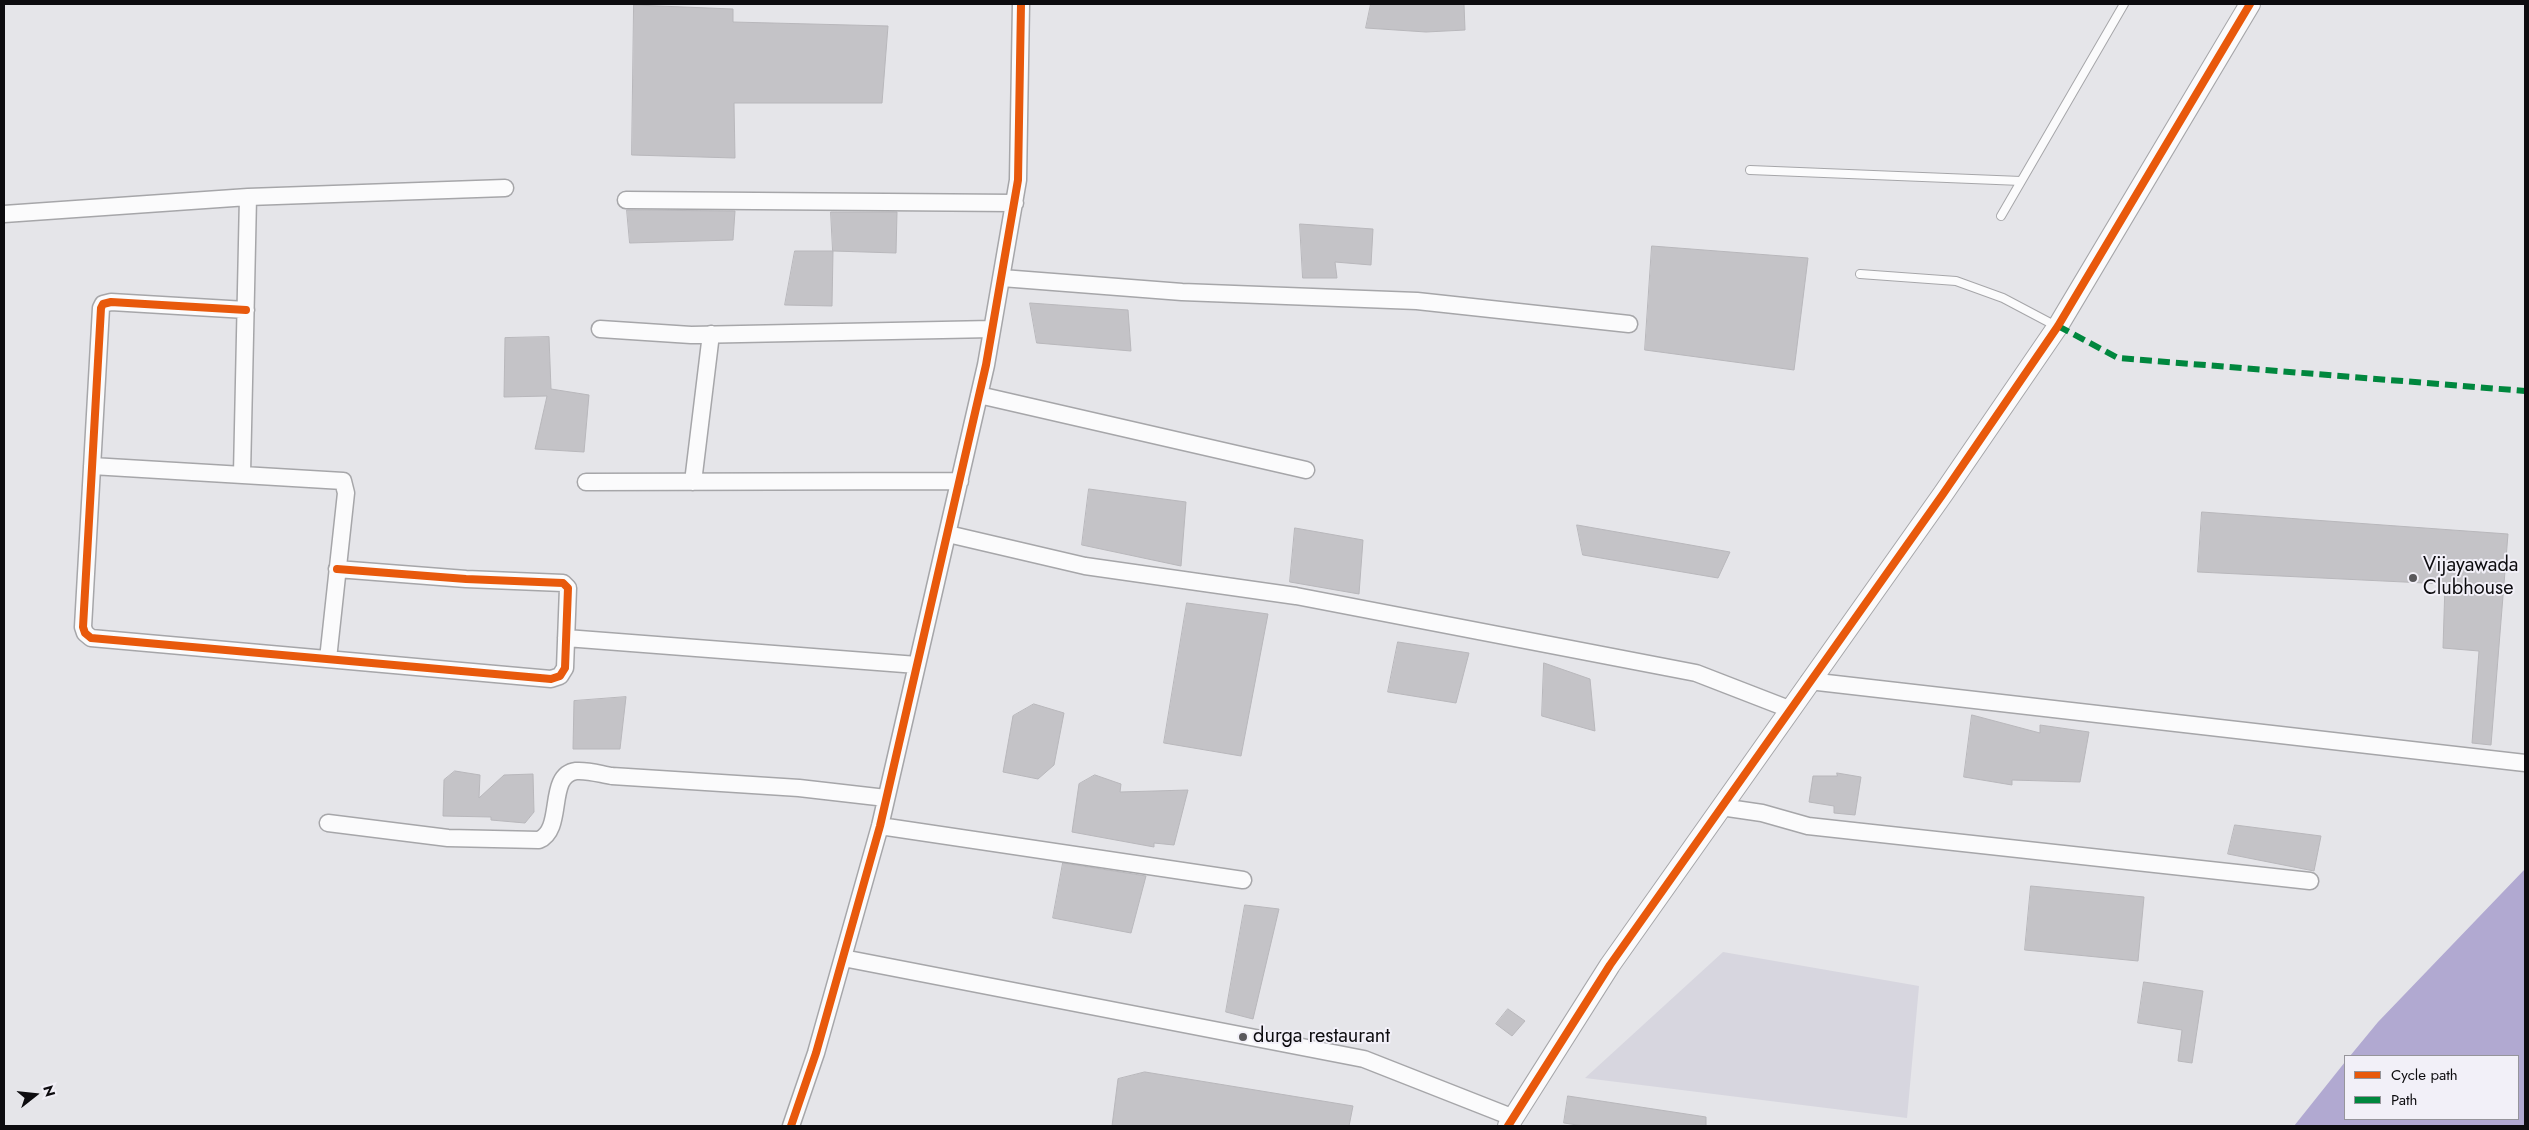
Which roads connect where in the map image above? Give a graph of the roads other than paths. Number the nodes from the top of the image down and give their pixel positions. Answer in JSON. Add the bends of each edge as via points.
{"nodes":[{"id":1,"x":1021,"y":4,"type":"edge"},
{"id":2,"x":2124,"y":4,"type":"edge"},
{"id":3,"x":2250,"y":4,"type":"edge"},
{"id":4,"x":1750,"y":170,"type":"dead end"},
{"id":5,"x":2021,"y":181,"type":"junction"},
{"id":6,"x":505,"y":188,"type":"dead end"},
{"id":7,"x":248,"y":197,"type":"junction"},
{"id":8,"x":626,"y":200,"type":"dead end"},
{"id":9,"x":1015,"y":203,"type":"junction"},
{"id":10,"x":4,"y":214,"type":"edge"},
{"id":11,"x":2001,"y":216,"type":"dead end"},
{"id":12,"x":1860,"y":274,"type":"dead end"},
{"id":13,"x":1002,"y":278,"type":"junction"},
{"id":14,"x":246,"y":310,"type":"junction"},
{"id":15,"x":1629,"y":324,"type":"dead end"},
{"id":16,"x":2058,"y":326,"type":"junction"},
{"id":17,"x":600,"y":329,"type":"dead end"},
{"id":18,"x":992,"y":329,"type":"junction"},
{"id":19,"x":711,"y":334,"type":"junction"},
{"id":20,"x":979,"y":395,"type":"junction"},
{"id":21,"x":92,"y":466,"type":"junction"},
{"id":22,"x":1306,"y":470,"type":"dead end"},
{"id":23,"x":242,"y":474,"type":"junction"},
{"id":24,"x":960,"y":481,"type":"junction"},
{"id":25,"x":586,"y":482,"type":"dead end"},
{"id":26,"x":693,"y":482,"type":"junction"},
{"id":27,"x":948,"y":534,"type":"junction"},
{"id":28,"x":338,"y":569,"type":"junction"},
{"id":29,"x":566,"y":638,"type":"junction"},
{"id":30,"x":328,"y":659,"type":"junction"},
{"id":31,"x":917,"y":665,"type":"junction"},
{"id":32,"x":1809,"y":681,"type":"junction"},
{"id":33,"x":1790,"y":709,"type":"junction"},
{"id":34,"x":2525,"y":763,"type":"edge"},
{"id":35,"x":886,"y":798,"type":"junction"},
{"id":36,"x":1721,"y":807,"type":"junction"},
{"id":37,"x":328,"y":823,"type":"dead end"},
{"id":38,"x":880,"y":826,"type":"junction"},
{"id":39,"x":1243,"y":880,"type":"dead end"},
{"id":40,"x":2310,"y":881,"type":"dead end"},
{"id":41,"x":843,"y":958,"type":"junction"},
{"id":42,"x":1511,"y":1122,"type":"edge"},
{"id":43,"x":791,"y":1126,"type":"edge"}],
"edges":[{"from":1,"to":9,"type":"street"},
{"from":2,"to":5,"type":"lane"},
{"from":3,"to":16,"type":"street"},
{"from":4,"to":5,"type":"lane"},
{"from":5,"to":11,"type":"lane"},
{"from":6,"to":7,"type":"street"},
{"from":7,"to":10,"type":"street"},
{"from":7,"to":14,"type":"street"},
{"from":8,"to":9,"type":"street"},
{"from":9,"to":13,"type":"street"},
{"from":12,"to":16,"type":"lane","via":[[1956,281],[2003,298]]},
{"from":13,"to":15,"type":"street","via":[[1182,292],[1417,301]]},
{"from":13,"to":18,"type":"street"},
{"from":14,"to":21,"type":"street","via":[[103,304]]},
{"from":14,"to":23,"type":"street"},
{"from":16,"to":32,"type":"street"},
{"from":17,"to":19,"type":"street"},
{"from":18,"to":19,"type":"street"},
{"from":18,"to":20,"type":"street"},
{"from":19,"to":26,"type":"street"},
{"from":20,"to":22,"type":"street"},
{"from":20,"to":24,"type":"street"},
{"from":21,"to":23,"type":"street"},
{"from":21,"to":30,"type":"street","via":[[83,627],[91,638]]},
{"from":23,"to":28,"type":"street","via":[[343,481],[346,492]]},
{"from":24,"to":26,"type":"street"},
{"from":24,"to":27,"type":"street"},
{"from":25,"to":26,"type":"street"},
{"from":27,"to":31,"type":"street"},
{"from":27,"to":33,"type":"street","via":[[1085,566],[1296,596],[1696,674]]},
{"from":28,"to":29,"type":"street","via":[[563,583],[568,588]]},
{"from":28,"to":30,"type":"street"},
{"from":29,"to":30,"type":"street","via":[[565,668],[560,676],[551,679]]},
{"from":29,"to":31,"type":"street"},
{"from":31,"to":35,"type":"street"},
{"from":32,"to":33,"type":"street"},
{"from":32,"to":34,"type":"street"},
{"from":33,"to":36,"type":"street"},
{"from":35,"to":37,"type":"street","via":[[584,771],[574,772],[563,779],[552,825],[540,840],[448,838]]},
{"from":35,"to":38,"type":"street"},
{"from":36,"to":40,"type":"street","via":[[1762,813],[1808,826]]},
{"from":36,"to":42,"type":"street","via":[[1610,965]]},
{"from":38,"to":39,"type":"street"},
{"from":38,"to":41,"type":"street"},
{"from":41,"to":42,"type":"street","via":[[1364,1059]]},
{"from":41,"to":43,"type":"street"}]}
